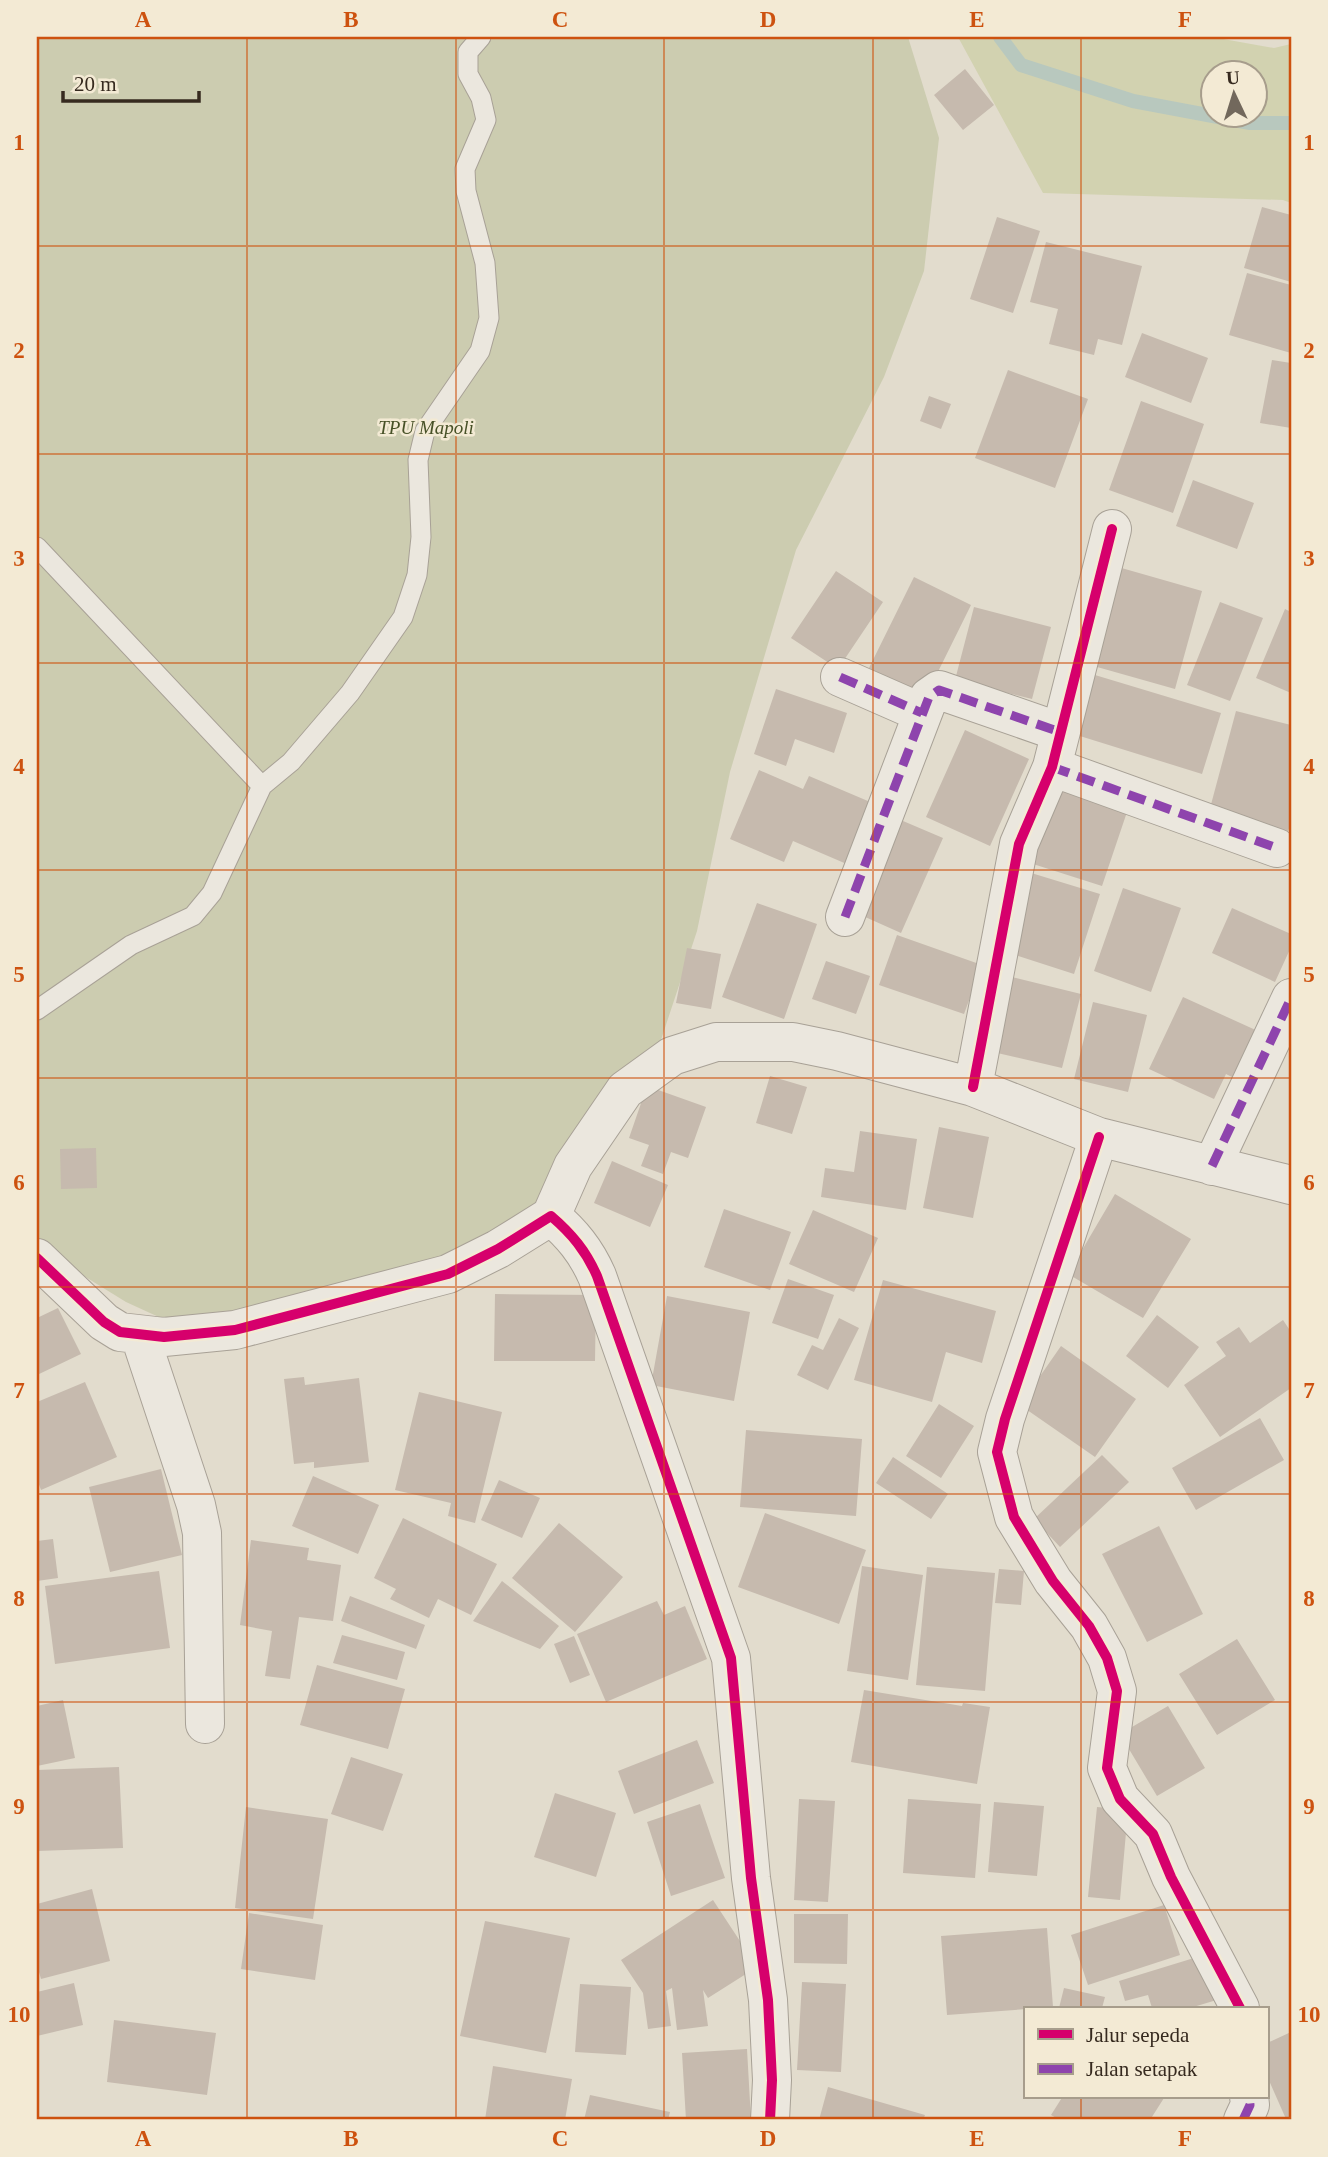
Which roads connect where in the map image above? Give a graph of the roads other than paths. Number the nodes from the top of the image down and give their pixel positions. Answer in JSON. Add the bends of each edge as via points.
{"nodes":[{"id":1,"x":481,"y":37,"type":"edge"},
{"id":2,"x":1112,"y":529,"type":"dead end"},
{"id":3,"x":37,"y":547,"type":"edge"},
{"id":4,"x":840,"y":677,"type":"dead end"},
{"id":5,"x":922,"y":713,"type":"junction"},
{"id":6,"x":1056,"y":749,"type":"junction"},
{"id":7,"x":262,"y":786,"type":"junction"},
{"id":8,"x":1277,"y":848,"type":"dead end"},
{"id":9,"x":845,"y":917,"type":"dead end"},
{"id":10,"x":1291,"y":998,"type":"edge"},
{"id":11,"x":37,"y":1010,"type":"edge"},
{"id":12,"x":973,"y":1087,"type":"junction"},
{"id":13,"x":1098,"y":1137,"type":"junction"},
{"id":14,"x":1212,"y":1166,"type":"junction"},
{"id":15,"x":1291,"y":1185,"type":"edge"},
{"id":16,"x":551,"y":1216,"type":"junction"},
{"id":17,"x":37,"y":1258,"type":"edge"},
{"id":18,"x":140,"y":1336,"type":"junction"},
{"id":19,"x":205,"y":1724,"type":"dead end"},
{"id":20,"x":1239,"y":2007,"type":"edge"},
{"id":21,"x":1249,"y":2098,"type":"edge"},
{"id":22,"x":770,"y":2120,"type":"edge"},
{"id":23,"x":1243,"y":2120,"type":"edge"}],
"edges":[{"from":1,"to":7,"type":"lane","via":[[468,52],[468,74],[486,120],[465,169],[466,191],[485,263],[489,318],[480,351],[425,431],[418,460],[421,537],[417,575],[403,617],[350,693],[291,762]]},
{"from":2,"to":6,"type":"street"},
{"from":3,"to":7,"type":"lane"},
{"from":4,"to":5,"type":"street"},
{"from":5,"to":6,"type":"street","via":[[929,697],[939,690]]},
{"from":5,"to":9,"type":"street"},
{"from":6,"to":8,"type":"street"},
{"from":6,"to":12,"type":"street","via":[[1019,844]]},
{"from":7,"to":11,"type":"lane","via":[[212,893],[193,916],[131,945]]},
{"from":10,"to":14,"type":"street"},
{"from":12,"to":13,"type":"street"},
{"from":12,"to":16,"type":"street","via":[[793,1042],[716,1042],[672,1056],[625,1090],[573,1166]]},
{"from":13,"to":14,"type":"street"},
{"from":13,"to":20,"type":"street","via":[[997,1452],[1014,1517],[1107,1658],[1117,1691],[1107,1768],[1120,1799],[1153,1834]]},
{"from":14,"to":15,"type":"street"},
{"from":16,"to":18,"type":"street","via":[[448,1274],[235,1330]]},
{"from":16,"to":22,"type":"street","via":[[588,1255],[597,1276],[731,1658],[751,1878],[768,2000]]},
{"from":17,"to":18,"type":"street","via":[[104,1322],[120,1332]]},
{"from":18,"to":19,"type":"street","via":[[202,1533]]},
{"from":21,"to":23,"type":"street"}]}
